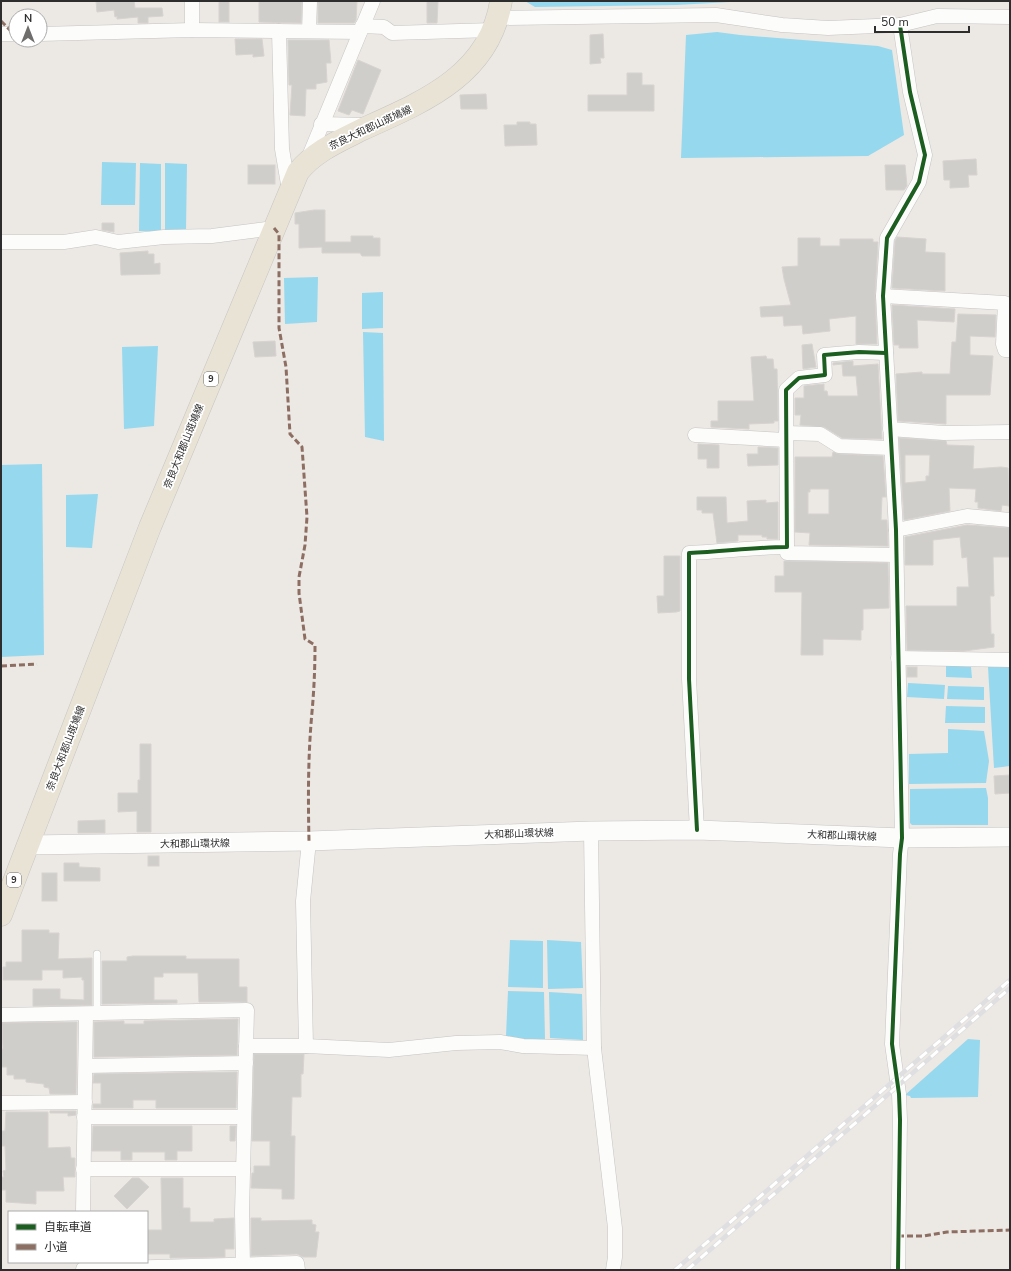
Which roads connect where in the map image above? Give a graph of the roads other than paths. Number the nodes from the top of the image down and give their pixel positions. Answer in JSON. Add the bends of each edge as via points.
{"nodes":[{"id":1,"x":192,"y":1,"type":"edge"},
{"id":2,"x":310,"y":1,"type":"edge"},
{"id":3,"x":373,"y":1,"type":"edge"},
{"id":4,"x":498,"y":16,"type":"edge"},
{"id":5,"x":1010,"y":17,"type":"edge"},
{"id":6,"x":900,"y":26,"type":"junction"},
{"id":7,"x":361,"y":29,"type":"junction"},
{"id":8,"x":192,"y":30,"type":"junction"},
{"id":9,"x":279,"y":31,"type":"junction"},
{"id":10,"x":309,"y":31,"type":"junction"},
{"id":11,"x":48,"y":34,"type":"edge"},
{"id":12,"x":321,"y":124,"type":"junction"},
{"id":13,"x":372,"y":126,"type":"junction"},
{"id":14,"x":306,"y":161,"type":"junction"},
{"id":15,"x":289,"y":192,"type":"junction"},
{"id":16,"x":274,"y":228,"type":"junction"},
{"id":17,"x":1,"y":242,"type":"edge"},
{"id":18,"x":883,"y":296,"type":"junction"},
{"id":19,"x":1010,"y":350,"type":"edge"},
{"id":20,"x":886,"y":353,"type":"junction"},
{"id":21,"x":890,"y":429,"type":"junction"},
{"id":22,"x":1010,"y":432,"type":"edge"},
{"id":23,"x":695,"y":435,"type":"dead end"},
{"id":24,"x":786,"y":436,"type":"junction"},
{"id":25,"x":891,"y":448,"type":"junction"},
{"id":26,"x":1010,"y":520,"type":"edge"},
{"id":27,"x":896,"y":530,"type":"junction"},
{"id":28,"x":787,"y":547,"type":"junction"},
{"id":29,"x":896,"y":555,"type":"junction"},
{"id":30,"x":898,"y":658,"type":"junction"},
{"id":31,"x":1010,"y":660,"type":"edge"},
{"id":32,"x":697,"y":830,"type":"junction"},
{"id":33,"x":591,"y":831,"type":"junction"},
{"id":34,"x":1010,"y":837,"type":"edge"},
{"id":35,"x":902,"y":838,"type":"junction"},
{"id":36,"x":309,"y":841,"type":"junction"},
{"id":37,"x":27,"y":845,"type":"junction"},
{"id":38,"x":1,"y":915,"type":"edge"},
{"id":39,"x":97,"y":954,"type":"dead end"},
{"id":40,"x":91,"y":1014,"type":"junction"},
{"id":41,"x":1,"y":1015,"type":"edge"},
{"id":42,"x":246,"y":1046,"type":"junction"},
{"id":43,"x":306,"y":1046,"type":"junction"},
{"id":44,"x":594,"y":1048,"type":"junction"},
{"id":45,"x":246,"y":1063,"type":"junction"},
{"id":46,"x":86,"y":1066,"type":"junction"},
{"id":47,"x":85,"y":1102,"type":"junction"},
{"id":48,"x":1,"y":1103,"type":"edge"},
{"id":49,"x":84,"y":1117,"type":"junction"},
{"id":50,"x":244,"y":1117,"type":"junction"},
{"id":51,"x":83,"y":1169,"type":"junction"},
{"id":52,"x":243,"y":1169,"type":"junction"},
{"id":53,"x":83,"y":1211,"type":"edge"},
{"id":54,"x":243,"y":1265,"type":"junction"},
{"id":55,"x":83,"y":1267,"type":"edge"},
{"id":56,"x":298,"y":1270,"type":"edge"},
{"id":57,"x":614,"y":1270,"type":"edge"},
{"id":58,"x":898,"y":1270,"type":"edge"}],
"edges":[{"from":1,"to":8,"type":"street"},
{"from":2,"to":10,"type":"street"},
{"from":3,"to":7,"type":"street"},
{"from":4,"to":6,"type":"street","via":[[716,15],[782,25],[828,28]]},
{"from":4,"to":7,"type":"street","via":[[392,33],[384,26]]},
{"from":4,"to":13,"type":"main road","name":"奈良大和郡山斑鳩線","number":"9","via":[[484,48],[458,78],[440,92]]},
{"from":5,"to":6,"type":"street","via":[[937,16]]},
{"from":6,"to":18,"type":"street","via":[[910,92],[925,155],[919,182],[887,238]]},
{"from":7,"to":10,"type":"street"},
{"from":7,"to":12,"type":"street"},
{"from":8,"to":9,"type":"street"},
{"from":8,"to":11,"type":"street"},
{"from":9,"to":10,"type":"street"},
{"from":9,"to":15,"type":"street","via":[[282,149]]},
{"from":12,"to":13,"type":"street"},
{"from":12,"to":14,"type":"street"},
{"from":13,"to":14,"type":"main road","name":"奈良大和郡山斑鳩線","number":"9","via":[[337,141]]},
{"from":14,"to":15,"type":"main road","name":"奈良大和郡山斑鳩線","number":"9"},
{"from":15,"to":16,"type":"main road","name":"奈良大和郡山斑鳩線","number":"9"},
{"from":16,"to":17,"type":"street","via":[[212,236],[164,237],[118,242],[96,236],[64,242]]},
{"from":16,"to":37,"type":"main road","name":"奈良大和郡山斑鳩線","number":"9","via":[[150,527]]},
{"from":18,"to":19,"type":"street","via":[[1005,303],[1002,344],[1005,350]]},
{"from":18,"to":20,"type":"street"},
{"from":20,"to":21,"type":"street"},
{"from":20,"to":24,"type":"street","via":[[859,352],[824,356],[825,375],[799,378],[786,390]]},
{"from":21,"to":22,"type":"street","via":[[944,433]]},
{"from":21,"to":25,"type":"street"},
{"from":23,"to":24,"type":"street"},
{"from":24,"to":25,"type":"street","via":[[820,434],[839,446]]},
{"from":24,"to":28,"type":"street"},
{"from":25,"to":27,"type":"street"},
{"from":26,"to":27,"type":"street","via":[[967,516]]},
{"from":27,"to":29,"type":"street"},
{"from":28,"to":29,"type":"street","via":[[787,553]]},
{"from":28,"to":32,"type":"street","via":[[753,547],[689,553],[689,679]]},
{"from":29,"to":30,"type":"street"},
{"from":30,"to":31,"type":"street"},
{"from":30,"to":35,"type":"street"},
{"from":32,"to":33,"type":"main road","name":"大和郡山環状線"},
{"from":32,"to":35,"type":"main road","name":"大和郡山環状線"},
{"from":33,"to":36,"type":"main road","name":"大和郡山環状線"},
{"from":33,"to":44,"type":"street"},
{"from":34,"to":35,"type":"main road","name":"大和郡山環状線"},
{"from":35,"to":58,"type":"street","via":[[892,1044],[900,1120]]},
{"from":36,"to":37,"type":"main road","name":"大和郡山環状線"},
{"from":36,"to":43,"type":"street","via":[[304,901]]},
{"from":37,"to":38,"type":"main road","name":"奈良大和郡山斑鳩線","number":"9"},
{"from":39,"to":40,"type":"lane"},
{"from":40,"to":41,"type":"street"},
{"from":40,"to":42,"type":"street","via":[[247,1010]]},
{"from":40,"to":46,"type":"street"},
{"from":42,"to":43,"type":"street"},
{"from":42,"to":45,"type":"street"},
{"from":43,"to":44,"type":"street","via":[[389,1050],[456,1043],[500,1042],[523,1046]]},
{"from":44,"to":57,"type":"street","via":[[615,1228]]},
{"from":45,"to":46,"type":"street"},
{"from":45,"to":50,"type":"street"},
{"from":46,"to":47,"type":"street"},
{"from":47,"to":48,"type":"street"},
{"from":47,"to":49,"type":"street"},
{"from":49,"to":50,"type":"street"},
{"from":49,"to":51,"type":"street"},
{"from":50,"to":52,"type":"street"},
{"from":51,"to":52,"type":"street"},
{"from":51,"to":53,"type":"street"},
{"from":52,"to":54,"type":"street"},
{"from":54,"to":55,"type":"street"},
{"from":54,"to":56,"type":"street","via":[[298,1263]]}]}
